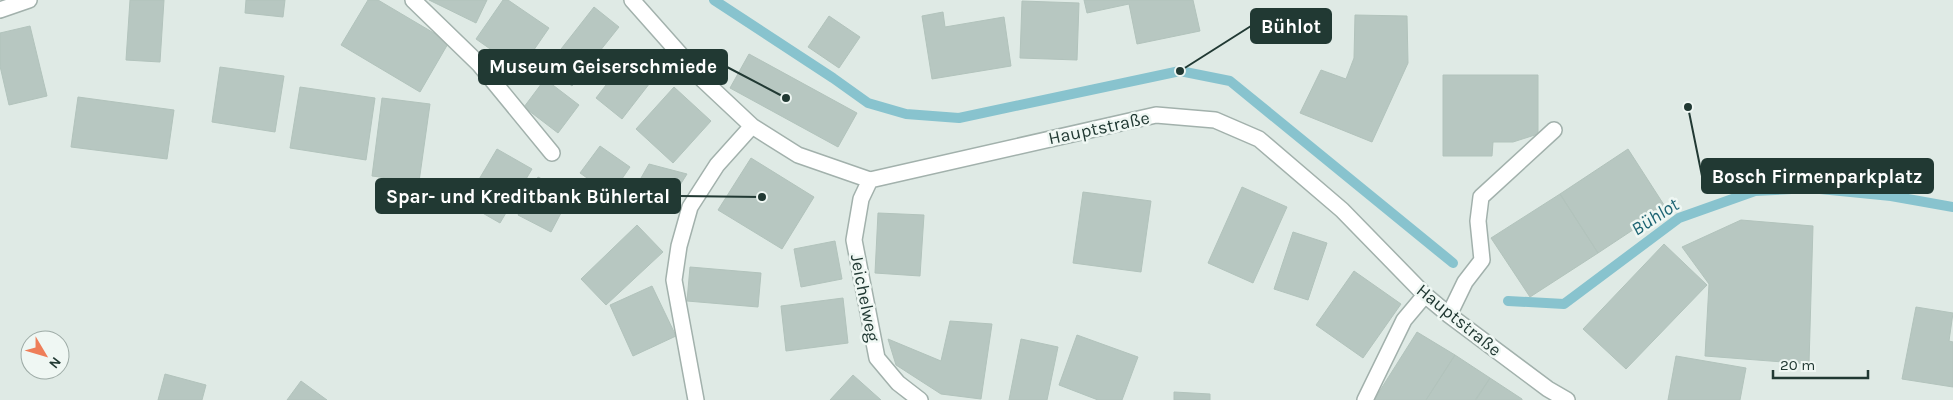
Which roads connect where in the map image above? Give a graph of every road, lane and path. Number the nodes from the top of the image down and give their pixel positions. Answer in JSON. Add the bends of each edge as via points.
{"nodes":[{"id":1,"x":29,"y":0,"type":"edge"},
{"id":2,"x":412,"y":0,"type":"edge"},
{"id":3,"x":632,"y":0,"type":"edge"},
{"id":4,"x":0,"y":10,"type":"edge"},
{"id":5,"x":752,"y":126,"type":"junction"},
{"id":6,"x":1554,"y":130,"type":"dead end"},
{"id":7,"x":552,"y":153,"type":"dead end"},
{"id":8,"x":870,"y":180,"type":"junction"},
{"id":9,"x":1426,"y":295,"type":"junction"},
{"id":10,"x":1449,"y":315,"type":"junction"},
{"id":11,"x":696,"y":400,"type":"edge"},
{"id":12,"x":920,"y":400,"type":"edge"},
{"id":13,"x":1365,"y":400,"type":"edge"},
{"id":14,"x":1567,"y":400,"type":"edge"}],
"edges":[{"from":1,"to":4,"type":"street"},
{"from":2,"to":7,"type":"street","via":[[479,64]]},
{"from":3,"to":5,"type":"street","via":[[703,80]]},
{"from":5,"to":8,"type":"street","via":[[798,155]]},
{"from":5,"to":11,"type":"street","via":[[717,165],[690,207],[679,246],[674,280]]},
{"from":6,"to":10,"type":"street","via":[[1481,197],[1478,221],[1482,260],[1465,282]]},
{"from":8,"to":9,"type":"street","name":"Hauptstraße","via":[[1156,115],[1215,120],[1259,139],[1342,210]]},
{"from":8,"to":12,"type":"street","name":"Jeichelweg","via":[[861,199],[854,240],[877,358],[898,383]]},
{"from":9,"to":10,"type":"street","name":"Hauptstraße"},
{"from":9,"to":13,"type":"street","via":[[1404,320]]},
{"from":10,"to":14,"type":"street","name":"Hauptstraße"}]}
